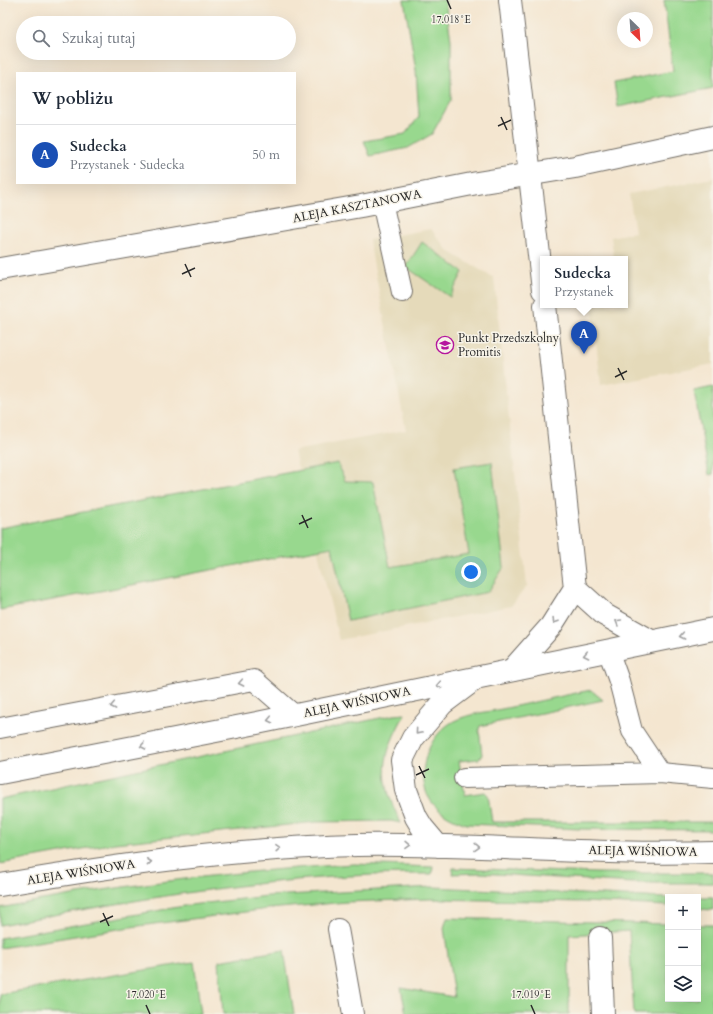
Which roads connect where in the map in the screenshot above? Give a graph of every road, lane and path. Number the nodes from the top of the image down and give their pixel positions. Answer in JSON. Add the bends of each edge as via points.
{"nodes":[{"id":1,"x":510,"y":0,"type":"edge"},
{"id":2,"x":713,"y":137,"type":"edge"},
{"id":3,"x":530,"y":174,"type":"junction"},
{"id":4,"x":382,"y":202,"type":"junction"},
{"id":5,"x":540,"y":263,"type":"edge"},
{"id":6,"x":0,"y":268,"type":"edge"},
{"id":7,"x":402,"y":292,"type":"dead end"},
{"id":8,"x":544,"y":308,"type":"edge"},
{"id":9,"x":575,"y":588,"type":"junction"},
{"id":10,"x":713,"y":629,"type":"edge"},
{"id":11,"x":651,"y":642,"type":"junction"},
{"id":12,"x":608,"y":650,"type":"junction"},
{"id":13,"x":512,"y":670,"type":"junction"},
{"id":14,"x":477,"y":678,"type":"junction"},
{"id":15,"x":294,"y":715,"type":"junction"},
{"id":16,"x":0,"y":728,"type":"edge"},
{"id":17,"x":0,"y":773,"type":"edge"},
{"id":18,"x":660,"y":773,"type":"junction"},
{"id":19,"x":464,"y":778,"type":"dead end"},
{"id":20,"x":713,"y":778,"type":"edge"},
{"id":21,"x":438,"y":846,"type":"junction"},
{"id":22,"x":713,"y":852,"type":"edge"},
{"id":23,"x":0,"y":884,"type":"edge"},
{"id":24,"x":338,"y":930,"type":"dead end"},
{"id":25,"x":600,"y":938,"type":"dead end"},
{"id":26,"x":353,"y":1014,"type":"edge"},
{"id":27,"x":603,"y":1014,"type":"edge"}],
"edges":[{"from":1,"to":3,"type":"main road"},
{"from":2,"to":3,"type":"main road","name":"ALEJA KASZTANOWA","via":[[575,167]]},
{"from":3,"to":4,"type":"main road","name":"ALEJA KASZTANOWA"},
{"from":3,"to":5,"type":"main road"},
{"from":4,"to":6,"type":"main road","name":"ALEJA KASZTANOWA"},
{"from":4,"to":7,"type":"lane"},
{"from":8,"to":9,"type":"main road"},
{"from":11,"to":9,"type":"main road","one_way":true,"via":[[605,615]]},
{"from":9,"to":13,"type":"main road","one_way":true,"via":[[551,626]]},
{"from":10,"to":11,"type":"main road","name":"ALEJA WIŚNIOWA","one_way":true},
{"from":11,"to":12,"type":"main road","name":"ALEJA WIŚNIOWA"},
{"from":12,"to":13,"type":"main road","name":"ALEJA WIŚNIOWA","one_way":true},
{"from":12,"to":18,"type":"lane","via":[[619,680],[632,731]]},
{"from":13,"to":14,"type":"main road","name":"ALEJA WIŚNIOWA"},
{"from":14,"to":15,"type":"main road","name":"ALEJA WIŚNIOWA","one_way":true},
{"from":14,"to":21,"type":"main road","one_way":true,"via":[[442,704],[412,738],[402,760],[406,790],[416,817]]},
{"from":15,"to":16,"type":"lane","one_way":true,"via":[[254,680]]},
{"from":15,"to":17,"type":"main road","name":"ALEJA WIŚNIOWA","one_way":true},
{"from":18,"to":19,"type":"lane"},
{"from":18,"to":20,"type":"lane"},
{"from":21,"to":22,"type":"main road","name":"ALEJA WIŚNIOWA","one_way":true},
{"from":23,"to":21,"type":"main road","name":"ALEJA WIŚNIOWA","one_way":true,"via":[[113,866],[268,848]]},
{"from":24,"to":26,"type":"lane"},
{"from":25,"to":27,"type":"main road"}]}
